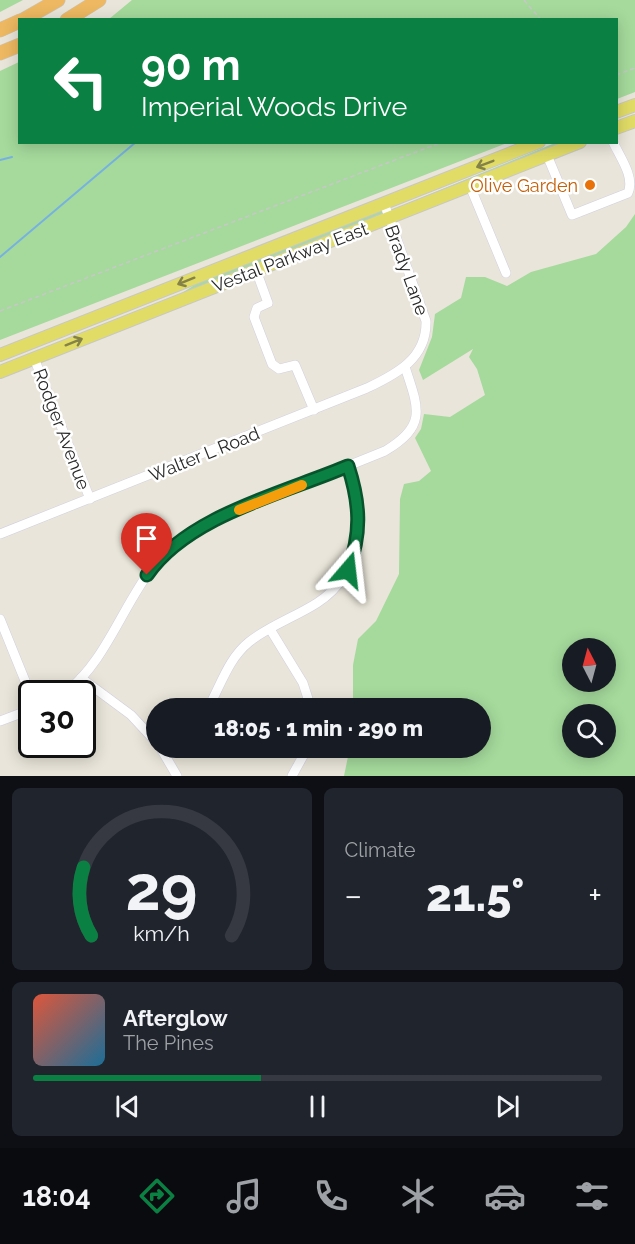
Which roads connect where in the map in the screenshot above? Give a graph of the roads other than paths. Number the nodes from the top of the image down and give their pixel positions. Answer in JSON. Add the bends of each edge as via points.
{"nodes":[{"id":1,"x":58,"y":0,"type":"edge"},
{"id":2,"x":99,"y":0,"type":"edge"},
{"id":3,"x":25,"y":18,"type":"edge"},
{"id":4,"x":70,"y":18,"type":"edge"},
{"id":5,"x":18,"y":21,"type":"edge"},
{"id":6,"x":0,"y":30,"type":"edge"},
{"id":7,"x":18,"y":46,"type":"edge"},
{"id":8,"x":0,"y":53,"type":"edge"},
{"id":9,"x":635,"y":105,"type":"edge"},
{"id":10,"x":618,"y":111,"type":"edge"},
{"id":11,"x":635,"y":121,"type":"edge"},
{"id":12,"x":618,"y":127,"type":"edge"},
{"id":13,"x":534,"y":144,"type":"edge"},
{"id":14,"x":575,"y":144,"type":"edge"},
{"id":15,"x":614,"y":144,"type":"edge"},
{"id":16,"x":547,"y":155,"type":"junction"},
{"id":17,"x":633,"y":183,"type":"edge"},
{"id":18,"x":470,"y":186,"type":"junction"},
{"id":19,"x":384,"y":203,"type":"junction"},
{"id":20,"x":389,"y":219,"type":"junction"},
{"id":21,"x":256,"y":270,"type":"junction"},
{"id":22,"x":506,"y":273,"type":"dead end"},
{"id":23,"x":0,"y":355,"type":"edge"},
{"id":24,"x":34,"y":358,"type":"junction"},
{"id":25,"x":405,"y":367,"type":"junction"},
{"id":26,"x":0,"y":372,"type":"edge"},
{"id":27,"x":314,"y":410,"type":"junction"},
{"id":28,"x":348,"y":466,"type":"junction"},
{"id":29,"x":90,"y":499,"type":"junction"},
{"id":30,"x":0,"y":534,"type":"edge"},
{"id":31,"x":0,"y":619,"type":"edge"},
{"id":32,"x":270,"y":629,"type":"junction"},
{"id":33,"x":81,"y":678,"type":"joint"},
{"id":34,"x":25,"y":680,"type":"edge"},
{"id":35,"x":213,"y":698,"type":"edge"},
{"id":36,"x":308,"y":698,"type":"edge"},
{"id":37,"x":18,"y":714,"type":"edge"},
{"id":38,"x":0,"y":721,"type":"edge"},
{"id":39,"x":146,"y":731,"type":"edge"},
{"id":40,"x":167,"y":758,"type":"edge"},
{"id":41,"x":302,"y":758,"type":"edge"},
{"id":42,"x":177,"y":776,"type":"edge"},
{"id":43,"x":291,"y":776,"type":"edge"}],
"edges":[{"from":1,"to":3,"type":"highway"},
{"from":2,"to":4,"type":"highway"},
{"from":5,"to":6,"type":"highway"},
{"from":7,"to":8,"type":"highway"},
{"from":9,"to":10,"type":"main road"},
{"from":11,"to":12,"type":"main road"},
{"from":13,"to":19,"type":"main road","name":"Vestal Parkway East","one_way":true},
{"from":14,"to":16,"type":"main road","name":"Vestal Parkway East"},
{"from":15,"to":17,"type":"street"},
{"from":16,"to":17,"type":"street","via":[[572,215],[625,194]]},
{"from":16,"to":18,"type":"main road","name":"Vestal Parkway East"},
{"from":18,"to":20,"type":"main road","name":"Vestal Parkway East"},
{"from":18,"to":22,"type":"street"},
{"from":19,"to":20,"type":"street","name":"Brady Lane"},
{"from":19,"to":23,"type":"main road","name":"Vestal Parkway East","one_way":true},
{"from":20,"to":21,"type":"main road","name":"Vestal Parkway East"},
{"from":20,"to":25,"type":"street","name":"Brady Lane","via":[[426,321],[425,339]]},
{"from":24,"to":21,"type":"main road","name":"Vestal Parkway East","one_way":true},
{"from":21,"to":27,"type":"street","via":[[268,303],[257,308],[254,317],[272,364],[279,369],[295,365]]},
{"from":24,"to":26,"type":"main road","name":"Vestal Parkway East"},
{"from":24,"to":29,"type":"street","name":"Rodger Avenue"},
{"from":25,"to":27,"type":"street","name":"Walter L Road"},
{"from":25,"to":28,"type":"street","via":[[417,412],[410,433],[385,451]]},
{"from":27,"to":29,"type":"street","name":"Walter L Road"},
{"from":28,"to":32,"type":"street","via":[[359,514],[358,538],[348,570],[318,602]]},
{"from":28,"to":33,"type":"street","via":[[202,525],[180,539],[154,565]]},
{"from":29,"to":30,"type":"street","name":"Walter L Road"},
{"from":31,"to":34,"type":"street"},
{"from":32,"to":35,"type":"street","via":[[241,650]]},
{"from":32,"to":36,"type":"street"},
{"from":33,"to":39,"type":"street","via":[[131,714]]},
{"from":37,"to":38,"type":"street"},
{"from":40,"to":42,"type":"street"},
{"from":41,"to":43,"type":"street"}]}
